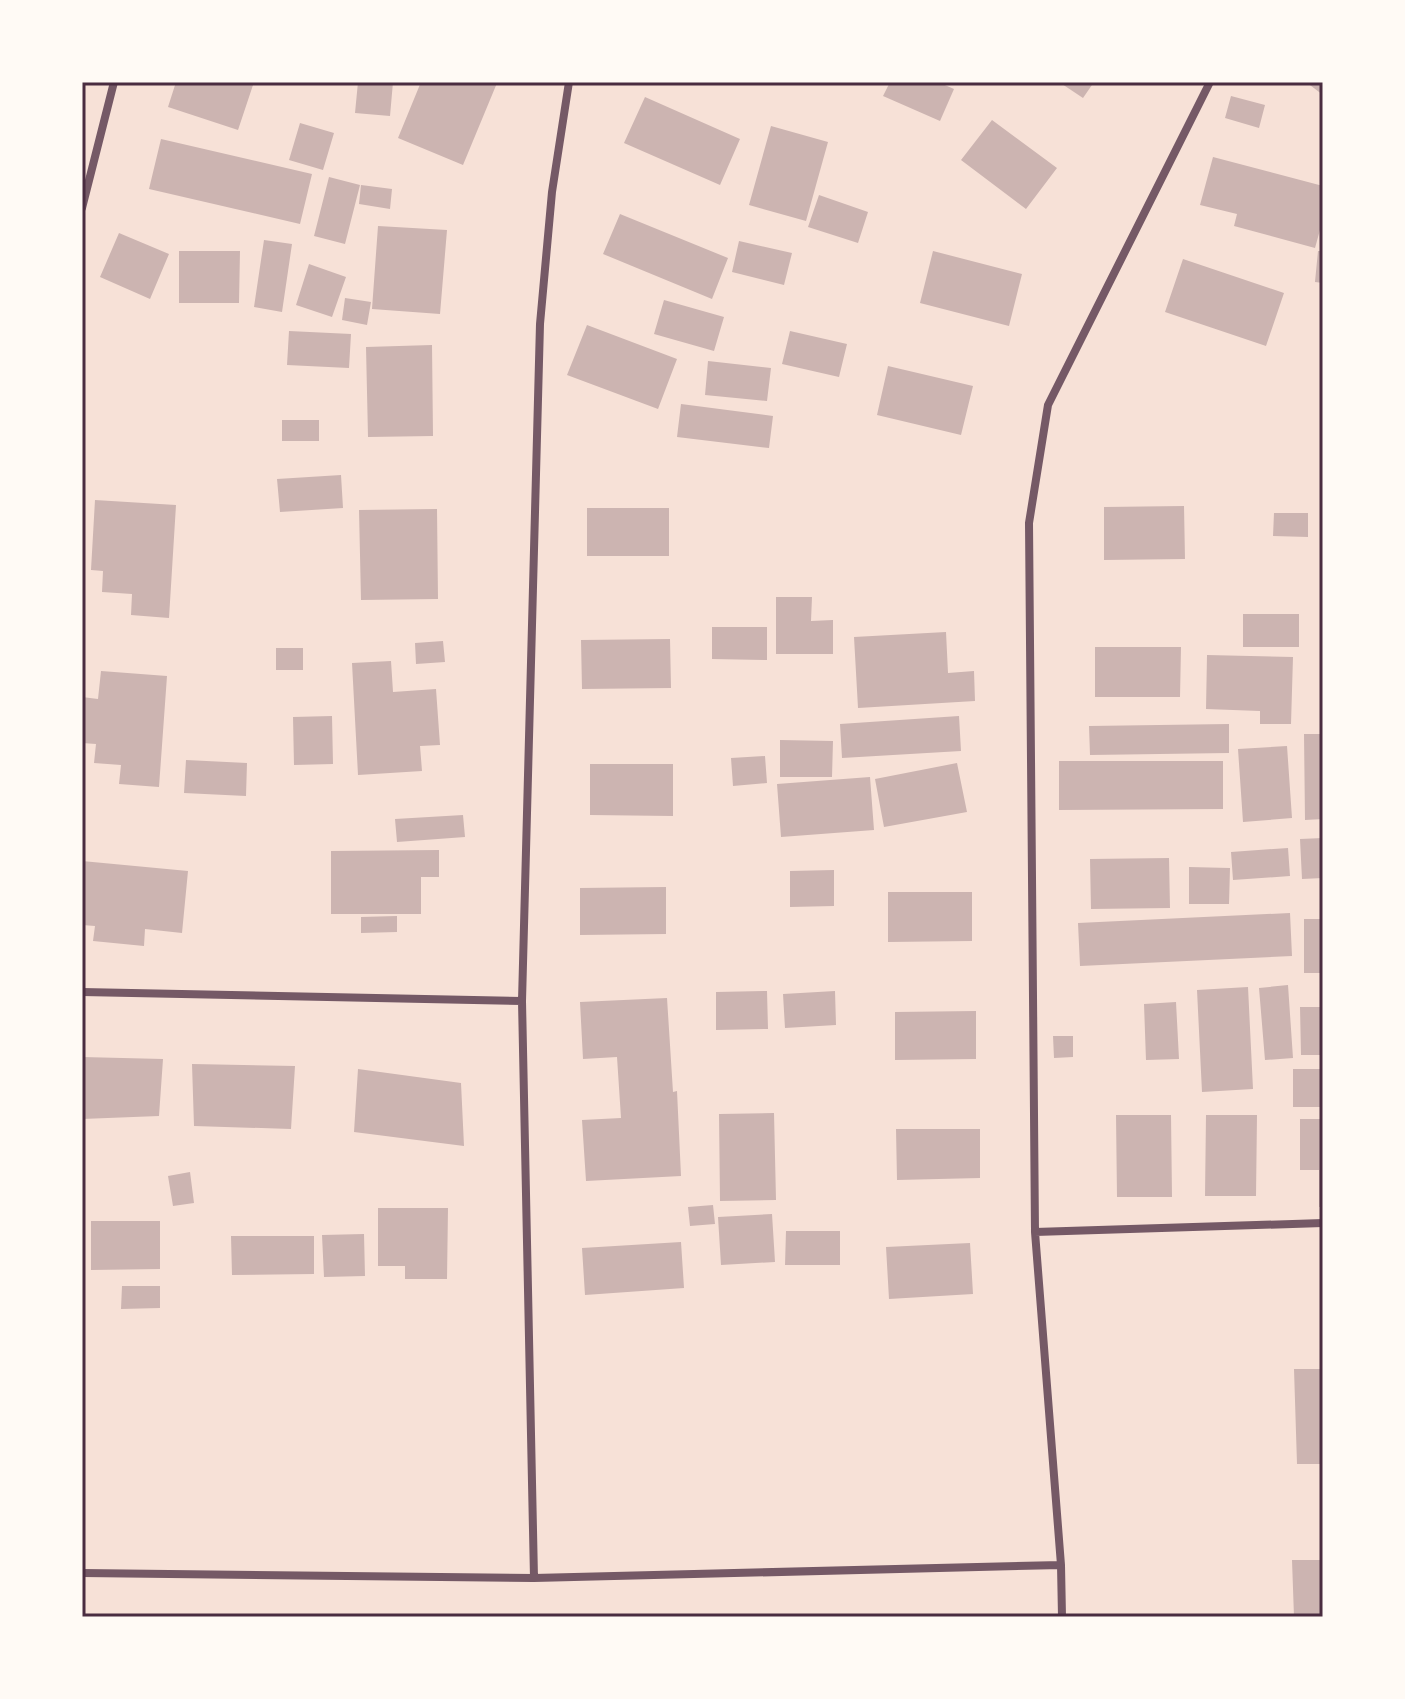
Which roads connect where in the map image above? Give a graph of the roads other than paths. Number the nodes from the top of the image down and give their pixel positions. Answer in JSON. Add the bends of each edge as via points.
{"nodes":[{"id":1,"x":114,"y":82,"type":"edge"},
{"id":2,"x":569,"y":82,"type":"edge"},
{"id":3,"x":1210,"y":82,"type":"edge"},
{"id":4,"x":82,"y":208,"type":"edge"},
{"id":5,"x":82,"y":992,"type":"edge"},
{"id":6,"x":522,"y":1001,"type":"junction"},
{"id":7,"x":1323,"y":1223,"type":"edge"},
{"id":8,"x":1035,"y":1232,"type":"junction"},
{"id":9,"x":1061,"y":1565,"type":"junction"},
{"id":10,"x":82,"y":1573,"type":"edge"},
{"id":11,"x":534,"y":1578,"type":"junction"},
{"id":12,"x":1062,"y":1617,"type":"edge"}],
"edges":[{"from":1,"to":4,"type":"street"},
{"from":2,"to":6,"type":"street","via":[[540,324]]},
{"from":3,"to":8,"type":"street","via":[[1048,405],[1029,523]]},
{"from":5,"to":6,"type":"street"},
{"from":6,"to":11,"type":"street"},
{"from":7,"to":8,"type":"street"},
{"from":8,"to":9,"type":"street"},
{"from":9,"to":11,"type":"street"},
{"from":9,"to":12,"type":"street"},
{"from":10,"to":11,"type":"street"}]}
